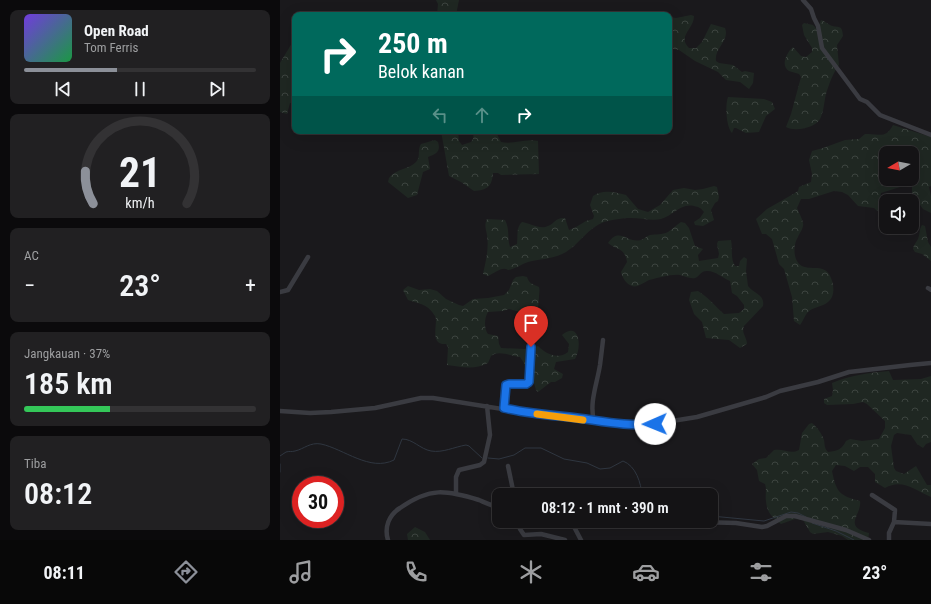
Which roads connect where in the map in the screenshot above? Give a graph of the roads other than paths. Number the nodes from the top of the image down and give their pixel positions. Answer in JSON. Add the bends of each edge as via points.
{"nodes":[{"id":1,"x":803,"y":0,"type":"edge"},
{"id":2,"x":931,"y":135,"type":"edge"},
{"id":3,"x":308,"y":257,"type":"dead end"},
{"id":4,"x":280,"y":292,"type":"edge"},
{"id":5,"x":603,"y":340,"type":"dead end"},
{"id":6,"x":531,"y":347,"type":"dead end"},
{"id":7,"x":931,"y":364,"type":"edge"},
{"id":8,"x":487,"y":406,"type":"junction"},
{"id":9,"x":504,"y":408,"type":"junction"},
{"id":10,"x":280,"y":411,"type":"edge"},
{"id":11,"x":594,"y":421,"type":"junction"},
{"id":12,"x":508,"y":466,"type":"dead end"},
{"id":13,"x":513,"y":488,"type":"edge"},
{"id":14,"x":456,"y":494,"type":"junction"},
{"id":15,"x":872,"y":495,"type":"dead end"},
{"id":16,"x":492,"y":505,"type":"edge"},
{"id":17,"x":894,"y":522,"type":"junction"},
{"id":18,"x":718,"y":523,"type":"edge"},
{"id":19,"x":931,"y":524,"type":"edge"},
{"id":20,"x":520,"y":528,"type":"edge"},
{"id":21,"x":575,"y":528,"type":"edge"},
{"id":22,"x":388,"y":540,"type":"edge"},
{"id":23,"x":565,"y":540,"type":"edge"},
{"id":24,"x":581,"y":540,"type":"edge"},
{"id":25,"x":869,"y":540,"type":"edge"},
{"id":26,"x":889,"y":540,"type":"edge"}],
"edges":[{"from":1,"to":2,"type":"street","via":[[811,9],[818,26],[822,48],[860,99],[880,115]]},
{"from":3,"to":4,"type":"street","via":[[288,290]]},
{"from":5,"to":11,"type":"street","via":[[593,396]]},
{"from":6,"to":9,"type":"street","via":[[529,382],[506,385]]},
{"from":7,"to":11,"type":"street","via":[[849,372],[717,411],[660,424]]},
{"from":8,"to":9,"type":"street"},
{"from":8,"to":10,"type":"street","via":[[427,398],[369,409],[322,413]]},
{"from":8,"to":14,"type":"street","via":[[490,435],[484,462],[460,470],[456,477]]},
{"from":9,"to":11,"type":"street"},
{"from":12,"to":13,"type":"street"},
{"from":14,"to":16,"type":"street"},
{"from":14,"to":22,"type":"street","via":[[427,494],[396,510],[388,522]]},
{"from":15,"to":17,"type":"street","via":[[895,510]]},
{"from":17,"to":19,"type":"street"},
{"from":17,"to":26,"type":"street"},
{"from":18,"to":25,"type":"street","via":[[762,527],[786,516],[795,516],[846,530]]},
{"from":20,"to":23,"type":"street","via":[[524,535],[541,534]]},
{"from":21,"to":24,"type":"street"}]}
